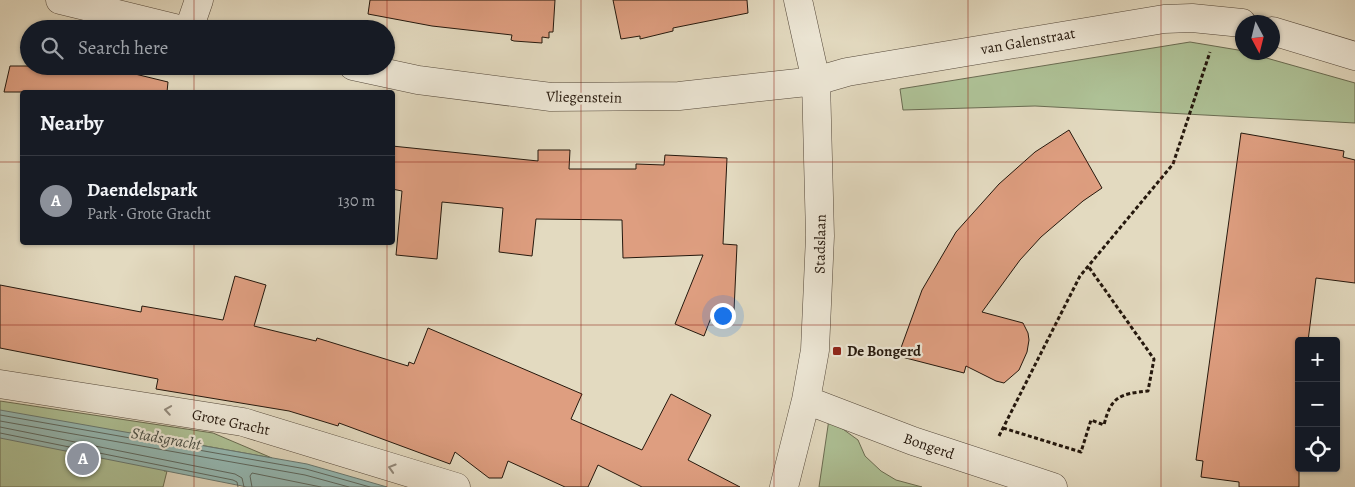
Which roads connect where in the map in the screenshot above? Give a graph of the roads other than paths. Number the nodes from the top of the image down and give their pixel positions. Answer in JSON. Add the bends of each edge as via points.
{"nodes":[{"id":1,"x":60,"y":0,"type":"edge"},
{"id":2,"x":199,"y":0,"type":"edge"},
{"id":3,"x":798,"y":0,"type":"edge"},
{"id":4,"x":142,"y":20,"type":"edge"},
{"id":5,"x":192,"y":20,"type":"edge"},
{"id":6,"x":1230,"y":22,"type":"edge"},
{"id":7,"x":1280,"y":33,"type":"edge"},
{"id":8,"x":1355,"y":56,"type":"edge"},
{"id":9,"x":395,"y":75,"type":"edge"},
{"id":10,"x":816,"y":81,"type":"junction"},
{"id":11,"x":0,"y":384,"type":"edge"},
{"id":12,"x":806,"y":400,"type":"junction"},
{"id":13,"x":456,"y":487,"type":"edge"},
{"id":14,"x":784,"y":487,"type":"edge"},
{"id":15,"x":1053,"y":487,"type":"edge"}],
"edges":[{"from":1,"to":4,"type":"street"},
{"from":2,"to":5,"type":"street"},
{"from":3,"to":10,"type":"street","name":"Stadslaan"},
{"from":6,"to":10,"type":"street","name":"van Galenstraat","via":[[1164,18],[847,72]]},
{"from":7,"to":8,"type":"street"},
{"from":9,"to":10,"type":"street","name":"Vliegenstein","via":[[551,97],[679,96]]},
{"from":10,"to":12,"type":"street","name":"Stadslaan","via":[[820,246],[814,350]]},
{"from":13,"to":11,"type":"street","name":"Grote Gracht","one_way":true,"via":[[243,422]]},
{"from":12,"to":14,"type":"street","name":"Stadslaan"},
{"from":12,"to":15,"type":"street","name":"Bongerd","via":[[913,441]]}]}
